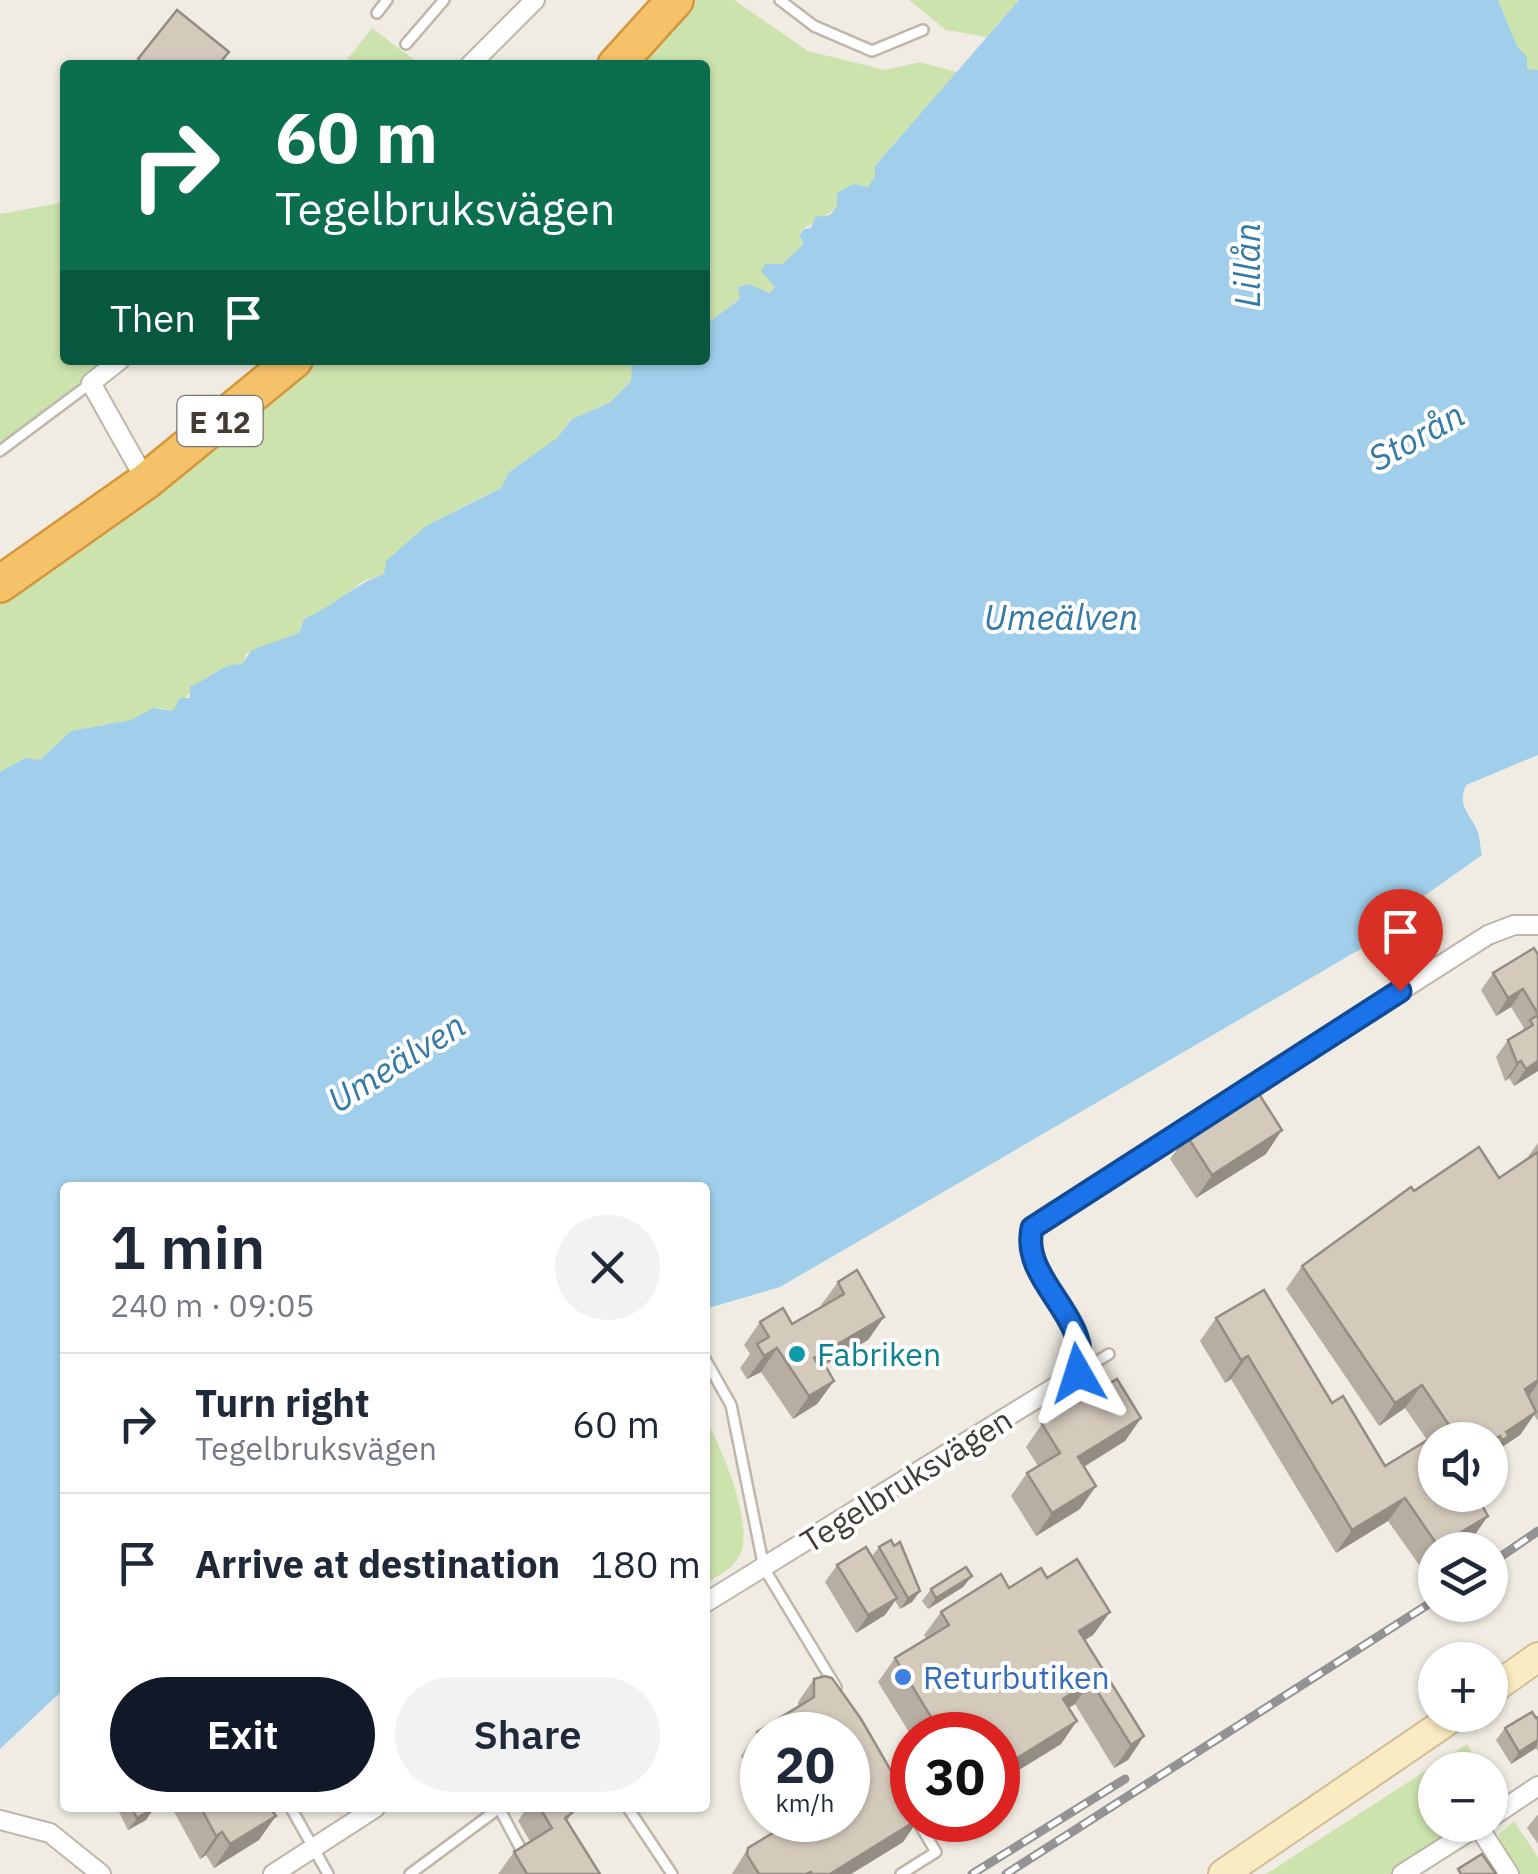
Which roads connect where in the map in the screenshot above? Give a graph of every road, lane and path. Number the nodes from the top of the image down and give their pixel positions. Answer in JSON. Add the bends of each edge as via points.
{"nodes":[{"id":1,"x":387,"y":0,"type":"edge"},
{"id":2,"x":444,"y":0,"type":"edge"},
{"id":3,"x":535,"y":0,"type":"edge"},
{"id":4,"x":674,"y":0,"type":"edge"},
{"id":5,"x":780,"y":0,"type":"edge"},
{"id":6,"x":377,"y":12,"type":"dead end"},
{"id":7,"x":923,"y":30,"type":"dead end"},
{"id":8,"x":406,"y":44,"type":"dead end"},
{"id":9,"x":475,"y":60,"type":"edge"},
{"id":10,"x":620,"y":60,"type":"edge"},
{"id":11,"x":114,"y":365,"type":"edge"},
{"id":12,"x":288,"y":365,"type":"edge"},
{"id":13,"x":91,"y":384,"type":"junction"},
{"id":14,"x":0,"y":451,"type":"edge"},
{"id":15,"x":146,"y":481,"type":"junction"},
{"id":16,"x":0,"y":584,"type":"edge"},
{"id":17,"x":1538,"y":924,"type":"edge"},
{"id":18,"x":1109,"y":1354,"type":"dead end"},
{"id":19,"x":710,"y":1368,"type":"edge"},
{"id":20,"x":1078,"y":1373,"type":"junction"},
{"id":21,"x":764,"y":1568,"type":"junction"},
{"id":22,"x":710,"y":1600,"type":"edge"},
{"id":23,"x":1538,"y":1657,"type":"edge"},
{"id":24,"x":1508,"y":1678,"type":"edge"},
{"id":25,"x":843,"y":1698,"type":"edge"},
{"id":26,"x":1431,"y":1732,"type":"edge"},
{"id":27,"x":1538,"y":1786,"type":"edge"},
{"id":28,"x":1508,"y":1806,"type":"edge"},
{"id":29,"x":293,"y":1812,"type":"edge"},
{"id":30,"x":369,"y":1812,"type":"edge"},
{"id":31,"x":493,"y":1812,"type":"edge"},
{"id":32,"x":500,"y":1812,"type":"edge"},
{"id":33,"x":631,"y":1812,"type":"edge"},
{"id":34,"x":0,"y":1820,"type":"edge"},
{"id":35,"x":930,"y":1842,"type":"edge"},
{"id":36,"x":1452,"y":1842,"type":"edge"},
{"id":37,"x":1489,"y":1842,"type":"edge"},
{"id":38,"x":313,"y":1848,"type":"junction"},
{"id":39,"x":525,"y":1857,"type":"edge"},
{"id":40,"x":101,"y":1874,"type":"edge"},
{"id":41,"x":273,"y":1874,"type":"edge"},
{"id":42,"x":328,"y":1874,"type":"edge"},
{"id":43,"x":410,"y":1874,"type":"edge"},
{"id":44,"x":672,"y":1874,"type":"edge"},
{"id":45,"x":901,"y":1874,"type":"edge"},
{"id":46,"x":1223,"y":1874,"type":"edge"},
{"id":47,"x":1402,"y":1874,"type":"edge"},
{"id":48,"x":1509,"y":1874,"type":"edge"}],
"edges":[{"from":1,"to":6,"type":"lane"},
{"from":2,"to":8,"type":"lane"},
{"from":3,"to":9,"type":"street"},
{"from":4,"to":10,"type":"highway"},
{"from":5,"to":7,"type":"lane","via":[[814,26],[872,51]]},
{"from":11,"to":13,"type":"street"},
{"from":12,"to":15,"type":"highway","number":"E 12"},
{"from":13,"to":14,"type":"lane"},
{"from":13,"to":15,"type":"street"},
{"from":15,"to":16,"type":"highway","number":"E 12"},
{"from":17,"to":20,"type":"street","via":[[1488,936],[1032,1228],[1032,1258],[1081,1344]]},
{"from":18,"to":20,"type":"lane"},
{"from":19,"to":21,"type":"lane","via":[[731,1405]]},
{"from":20,"to":21,"type":"street","name":"Tegelbruksvägen"},
{"from":21,"to":22,"type":"street","name":"Tegelbruksvägen"},
{"from":21,"to":25,"type":"lane"},
{"from":23,"to":24,"type":"main road"},
{"from":26,"to":46,"type":"main road"},
{"from":27,"to":28,"type":"street"},
{"from":29,"to":38,"type":"lane"},
{"from":30,"to":38,"type":"street"},
{"from":31,"to":43,"type":"lane"},
{"from":32,"to":39,"type":"lane"},
{"from":33,"to":44,"type":"lane"},
{"from":34,"to":40,"type":"street","via":[[50,1833]]},
{"from":35,"to":45,"type":"lane","via":[[936,1852]]},
{"from":36,"to":47,"type":"street"},
{"from":37,"to":48,"type":"street"},
{"from":38,"to":41,"type":"street"},
{"from":38,"to":42,"type":"lane"}]}
